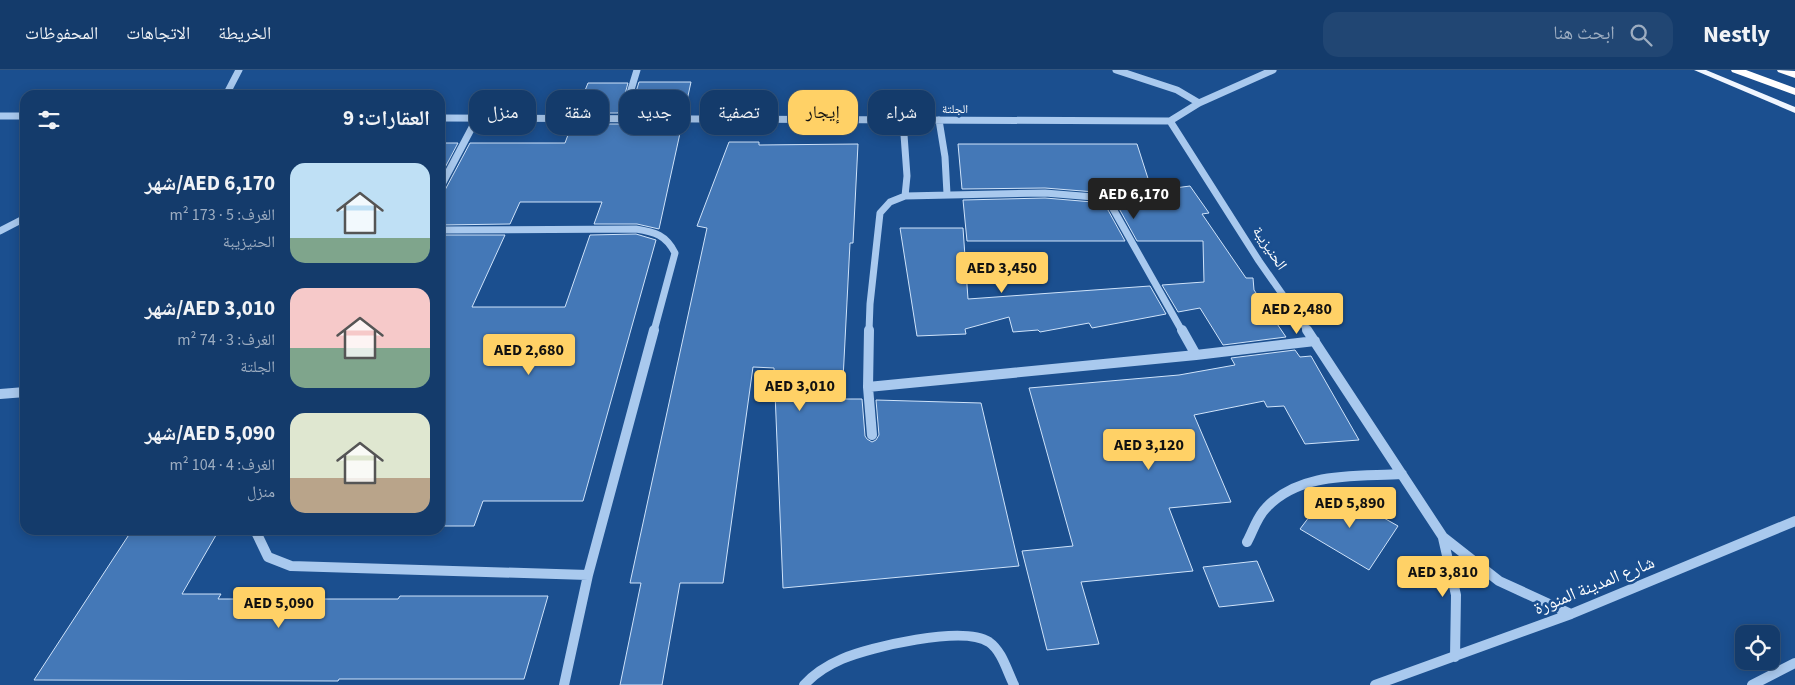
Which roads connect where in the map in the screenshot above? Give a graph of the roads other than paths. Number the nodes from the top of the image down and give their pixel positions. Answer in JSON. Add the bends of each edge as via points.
{"nodes":[{"id":1,"x":239,"y":70,"type":"edge"},
{"id":2,"x":637,"y":70,"type":"edge"},
{"id":3,"x":1116,"y":70,"type":"edge"},
{"id":4,"x":1273,"y":70,"type":"edge"},
{"id":5,"x":1698,"y":70,"type":"edge"},
{"id":6,"x":1736,"y":70,"type":"edge"},
{"id":7,"x":1782,"y":70,"type":"edge"},
{"id":8,"x":1795,"y":75,"type":"edge"},
{"id":9,"x":229,"y":90,"type":"edge"},
{"id":10,"x":631,"y":90,"type":"tunnel mouth"},
{"id":11,"x":1795,"y":92,"type":"edge"},
{"id":12,"x":1199,"y":103,"type":"junction"},
{"id":13,"x":1795,"y":110,"type":"edge"},
{"id":14,"x":0,"y":116,"type":"edge"},
{"id":15,"x":20,"y":116,"type":"edge"},
{"id":16,"x":445,"y":118,"type":"edge"},
{"id":17,"x":469,"y":118,"type":"edge"},
{"id":18,"x":536,"y":118,"type":"edge"},
{"id":19,"x":619,"y":119,"type":"edge"},
{"id":20,"x":690,"y":119,"type":"edge"},
{"id":21,"x":935,"y":120,"type":"edge"},
{"id":22,"x":940,"y":120,"type":"junction"},
{"id":23,"x":868,"y":121,"type":"edge"},
{"id":24,"x":1170,"y":121,"type":"junction"},
{"id":25,"x":469,"y":133,"type":"edge"},
{"id":26,"x":904,"y":135,"type":"edge"},
{"id":27,"x":445,"y":179,"type":"edge"},
{"id":28,"x":947,"y":194,"type":"junction"},
{"id":29,"x":905,"y":196,"type":"junction"},
{"id":30,"x":20,"y":221,"type":"edge"},
{"id":31,"x":445,"y":230,"type":"edge"},
{"id":32,"x":0,"y":231,"type":"edge"},
{"id":33,"x":1315,"y":340,"type":"junction"},
{"id":34,"x":1196,"y":355,"type":"junction"},
{"id":35,"x":868,"y":386,"type":"junction"},
{"id":36,"x":20,"y":392,"type":"edge"},
{"id":37,"x":0,"y":394,"type":"edge"},
{"id":38,"x":872,"y":435,"type":"dead end"},
{"id":39,"x":1402,"y":474,"type":"junction"},
{"id":40,"x":1795,"y":521,"type":"edge"},
{"id":41,"x":257,"y":535,"type":"edge"},
{"id":42,"x":1443,"y":537,"type":"junction"},
{"id":43,"x":1247,"y":542,"type":"dead end"},
{"id":44,"x":588,"y":574,"type":"junction"},
{"id":45,"x":1571,"y":614,"type":"junction"},
{"id":46,"x":1455,"y":657,"type":"junction"},
{"id":47,"x":1795,"y":663,"type":"edge"},
{"id":48,"x":564,"y":685,"type":"edge"},
{"id":49,"x":804,"y":685,"type":"edge"},
{"id":50,"x":1014,"y":685,"type":"edge"},
{"id":51,"x":1375,"y":685,"type":"edge"},
{"id":52,"x":1752,"y":685,"type":"edge"}],
"edges":[{"from":1,"to":9,"type":"street"},
{"from":2,"to":10,"type":"street"},
{"from":3,"to":12,"type":"street","via":[[1177,90]]},
{"from":4,"to":12,"type":"street"},
{"from":5,"to":13,"type":"main road"},
{"from":6,"to":11,"type":"highway"},
{"from":7,"to":8,"type":"highway"},
{"from":12,"to":24,"type":"street"},
{"from":14,"to":15,"type":"street"},
{"from":16,"to":17,"type":"street","name":"الجلتة"},
{"from":18,"to":19,"type":"street","name":"الجلتة"},
{"from":20,"to":23,"type":"street","name":"الجلتة"},
{"from":21,"to":22,"type":"street","name":"الجلتة"},
{"from":22,"to":24,"type":"street","name":"الجلتة"},
{"from":22,"to":28,"type":"street"},
{"from":24,"to":33,"type":"street","name":"الحنيزيبة"},
{"from":25,"to":27,"type":"street"},
{"from":26,"to":29,"type":"street"},
{"from":28,"to":29,"type":"street"},
{"from":28,"to":34,"type":"street","via":[[1045,193],[1104,200],[1112,207]]},
{"from":29,"to":35,"type":"street","via":[[890,202],[880,213],[870,304]]},
{"from":30,"to":32,"type":"street"},
{"from":31,"to":44,"type":"street","via":[[636,229],[669,239],[675,253]]},
{"from":33,"to":34,"type":"street"},
{"from":33,"to":39,"type":"street","name":"الحنيزيبة"},
{"from":34,"to":35,"type":"street"},
{"from":35,"to":38,"type":"street"},
{"from":36,"to":37,"type":"street"},
{"from":39,"to":42,"type":"street","name":"الحنيزيبة"},
{"from":39,"to":43,"type":"street","via":[[1310,480],[1292,487],[1266,508]]},
{"from":40,"to":45,"type":"street","name":"شارع المدينة المنورة"},
{"from":41,"to":44,"type":"street","via":[[268,557],[291,566]]},
{"from":42,"to":45,"type":"street","name":"الحنيزيبة","via":[[1499,581]]},
{"from":42,"to":46,"type":"street","name":"الحنيزيبة","via":[[1456,595]]},
{"from":44,"to":48,"type":"street"},
{"from":45,"to":46,"type":"street","name":"شارع المدينة المنورة"},
{"from":46,"to":51,"type":"street","name":"شارع المدينة المنورة"},
{"from":47,"to":52,"type":"street"},
{"from":49,"to":50,"type":"street","via":[[842,659],[882,647],[940,636],[982,639],[997,650]]}]}
